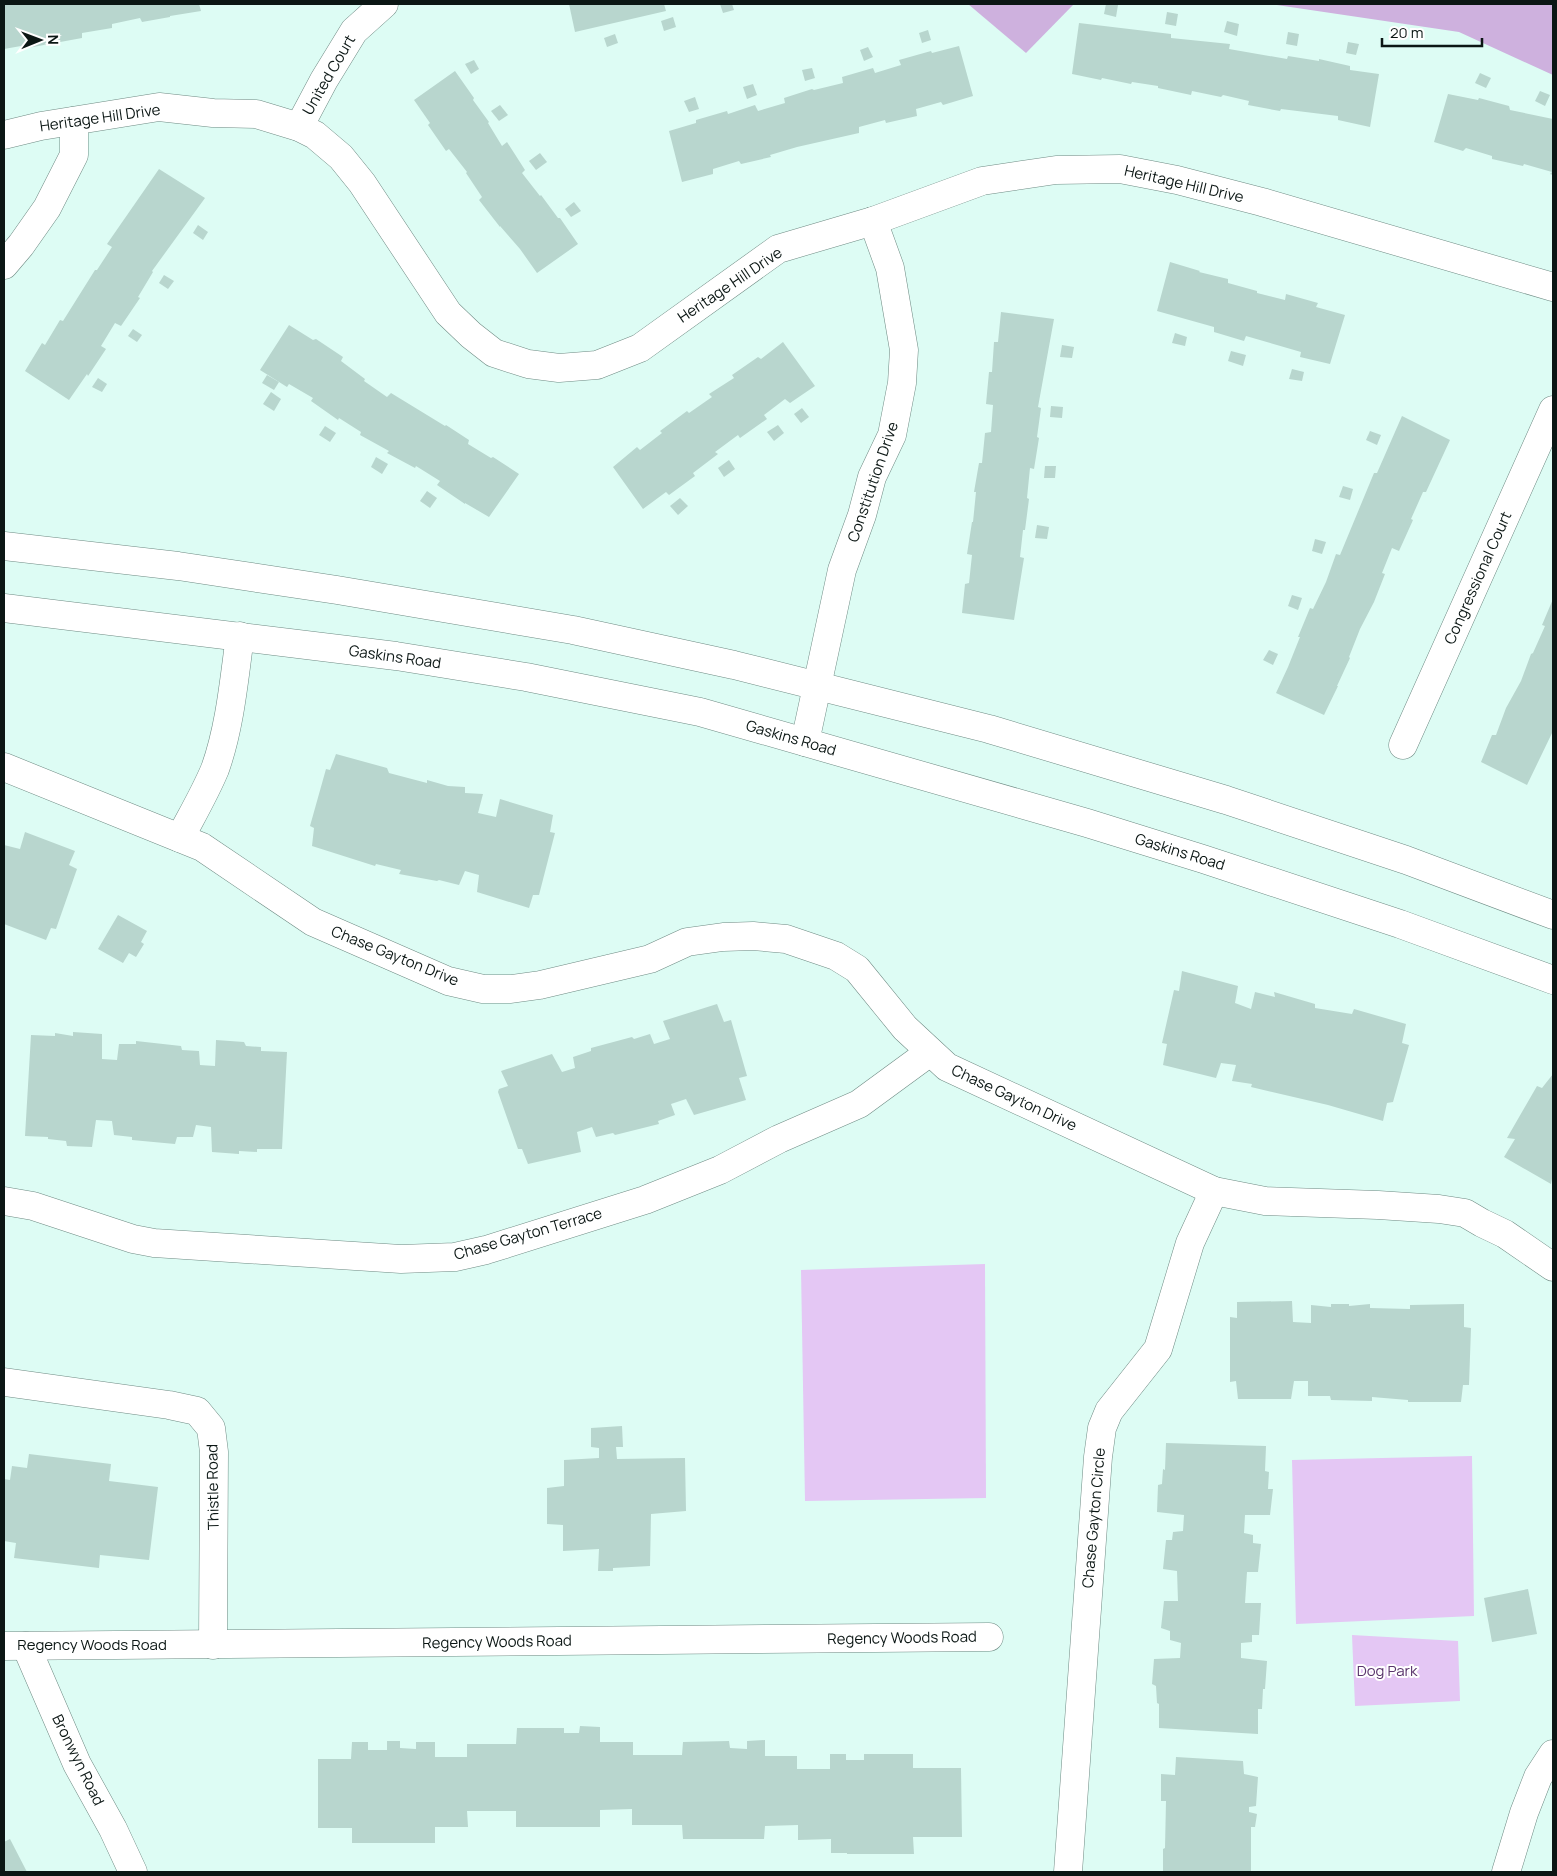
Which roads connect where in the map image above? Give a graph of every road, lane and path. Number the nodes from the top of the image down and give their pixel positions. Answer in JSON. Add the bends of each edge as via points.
{"nodes":[{"id":1,"x":384,"y":4,"type":"edge"},
{"id":2,"x":74,"y":122,"type":"junction"},
{"id":3,"x":299,"y":127,"type":"junction"},
{"id":4,"x":4,"y":135,"type":"edge"},
{"id":5,"x":873,"y":221,"type":"junction"},
{"id":6,"x":4,"y":265,"type":"edge"},
{"id":7,"x":1553,"y":287,"type":"edge"},
{"id":8,"x":1553,"y":410,"type":"edge"},
{"id":9,"x":4,"y":546,"type":"edge"},
{"id":10,"x":4,"y":608,"type":"edge"},
{"id":11,"x":240,"y":636,"type":"junction"},
{"id":12,"x":817,"y":686,"type":"junction"},
{"id":13,"x":805,"y":742,"type":"junction"},
{"id":14,"x":1403,"y":745,"type":"dead end"},
{"id":15,"x":4,"y":767,"type":"edge"},
{"id":16,"x":180,"y":838,"type":"junction"},
{"id":17,"x":1553,"y":915,"type":"edge"},
{"id":18,"x":1553,"y":980,"type":"edge"},
{"id":19,"x":930,"y":1052,"type":"junction"},
{"id":20,"x":1214,"y":1191,"type":"junction"},
{"id":21,"x":4,"y":1200,"type":"edge"},
{"id":22,"x":1553,"y":1267,"type":"edge"},
{"id":23,"x":4,"y":1382,"type":"edge"},
{"id":24,"x":990,"y":1637,"type":"dead end"},
{"id":25,"x":213,"y":1644,"type":"junction"},
{"id":26,"x":15,"y":1646,"type":"edge"},
{"id":27,"x":1553,"y":1754,"type":"edge"},
{"id":28,"x":133,"y":1872,"type":"edge"},
{"id":29,"x":1068,"y":1872,"type":"edge"},
{"id":30,"x":1506,"y":1872,"type":"edge"}],
"edges":[{"from":1,"to":3,"type":"street","name":"United Court","via":[[354,31]]},
{"from":2,"to":3,"type":"street","name":"Heritage Hill Drive","via":[[159,107],[256,114]]},
{"from":2,"to":4,"type":"street","name":"Heritage Hill Drive"},
{"from":2,"to":6,"type":"street","via":[[74,155],[47,208]]},
{"from":3,"to":5,"type":"street","name":"Heritage Hill Drive","via":[[315,135],[362,183],[448,313],[494,353],[528,364],[559,368],[597,364],[640,348],[778,249]]},
{"from":5,"to":7,"type":"street","name":"Heritage Hill Drive","via":[[982,181],[1056,170],[1120,169],[1262,202]]},
{"from":5,"to":12,"type":"street","name":"Constitution Drive","via":[[890,268],[904,350],[902,383],[892,435],[872,478],[842,570]]},
{"from":8,"to":14,"type":"street","name":"Congressional Court"},
{"from":9,"to":12,"type":"street","via":[[178,566],[328,588],[573,630]]},
{"from":10,"to":11,"type":"street","name":"Gaskins Road"},
{"from":11,"to":13,"type":"street","name":"Gaskins Road","via":[[526,677],[700,712]]},
{"from":11,"to":16,"type":"street","via":[[229,714],[215,768]]},
{"from":12,"to":13,"type":"street","name":"Constitution Drive"},
{"from":12,"to":17,"type":"street","via":[[989,728],[1226,800],[1415,863]]},
{"from":13,"to":18,"type":"street","name":"Gaskins Road","via":[[1203,859],[1400,924]]},
{"from":15,"to":16,"type":"street","name":"Chase Gayton Drive"},
{"from":16,"to":19,"type":"street","name":"Chase Gayton Drive","via":[[202,847],[312,922],[448,981],[483,989],[540,985],[650,958],[687,942],[753,936],[786,939],[836,956],[857,969],[905,1028]]},
{"from":19,"to":20,"type":"street","name":"Chase Gayton Drive","via":[[948,1067]]},
{"from":19,"to":21,"type":"street","name":"Chase Gayton Terrace","via":[[859,1104],[720,1170],[645,1200],[455,1257],[401,1259],[154,1243]]},
{"from":20,"to":22,"type":"street","name":"Chase Gayton Drive","via":[[1265,1201],[1387,1205],[1465,1213],[1506,1234]]},
{"from":20,"to":29,"type":"street","name":"Chase Gayton Circle","via":[[1190,1243],[1158,1349],[1109,1411],[1102,1428]]},
{"from":23,"to":25,"type":"street","name":"Thistle Road","via":[[197,1411],[212,1428]]},
{"from":24,"to":25,"type":"street","name":"Regency Woods Road"},
{"from":25,"to":26,"type":"street","name":"Regency Woods Road"},
{"from":26,"to":28,"type":"street","name":"Bronwyn Road"},
{"from":27,"to":30,"type":"street","via":[[1538,1777]]}]}
